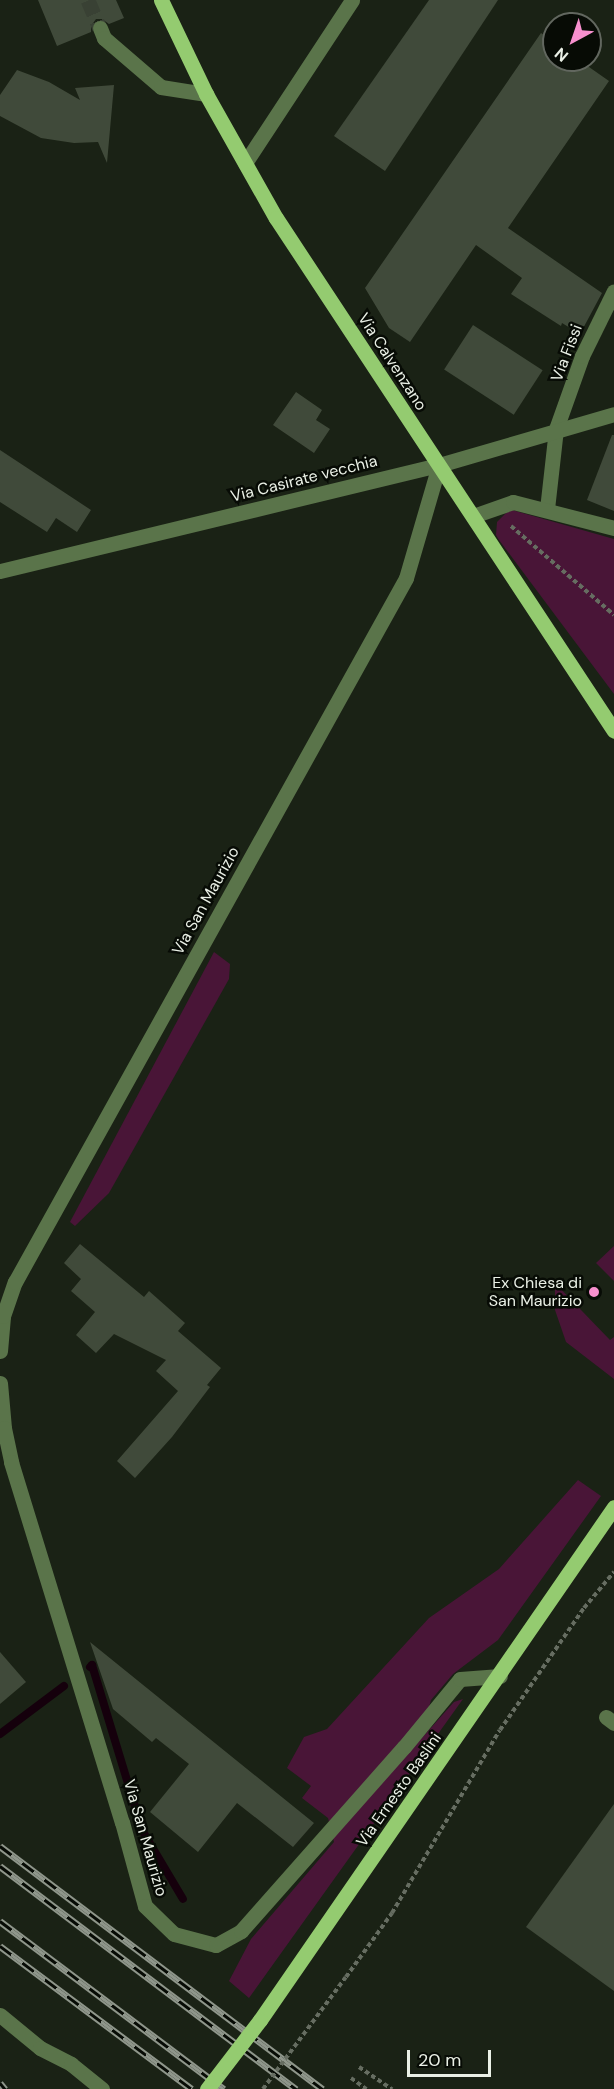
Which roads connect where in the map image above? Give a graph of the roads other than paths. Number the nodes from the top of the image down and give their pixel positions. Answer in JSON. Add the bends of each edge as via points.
{"nodes":[{"id":1,"x":161,"y":0,"type":"edge"},
{"id":2,"x":352,"y":0,"type":"edge"},
{"id":3,"x":100,"y":28,"type":"tunnel mouth"},
{"id":4,"x":206,"y":94,"type":"junction"},
{"id":5,"x":245,"y":163,"type":"junction"},
{"id":6,"x":614,"y":291,"type":"edge"},
{"id":7,"x":614,"y":414,"type":"edge"},
{"id":8,"x":556,"y":429,"type":"junction"},
{"id":9,"x":439,"y":465,"type":"junction"},
{"id":10,"x":547,"y":509,"type":"junction"},
{"id":11,"x":473,"y":516,"type":"junction"},
{"id":12,"x":614,"y":528,"type":"edge"},
{"id":13,"x":0,"y":571,"type":"edge"},
{"id":14,"x":614,"y":731,"type":"edge"},
{"id":15,"x":0,"y":1351,"type":"edge"},
{"id":16,"x":0,"y":1383,"type":"edge"},
{"id":17,"x":614,"y":1507,"type":"edge"},
{"id":18,"x":500,"y":1676,"type":"junction"},
{"id":19,"x":0,"y":2015,"type":"edge"},
{"id":20,"x":102,"y":2089,"type":"edge"},
{"id":21,"x":207,"y":2089,"type":"edge"}],
"edges":[{"from":1,"to":4,"type":"main road","name":"Via Calvenzano"},
{"from":2,"to":5,"type":"street"},
{"from":3,"to":4,"type":"street","via":[[104,38],[161,87]]},
{"from":4,"to":5,"type":"main road","name":"Via Calvenzano"},
{"from":5,"to":9,"type":"main road","name":"Via Calvenzano","via":[[276,218]]},
{"from":6,"to":8,"type":"street","name":"Via Fissi","via":[[582,356]]},
{"from":7,"to":8,"type":"street","name":"Via Casirate vecchia"},
{"from":8,"to":9,"type":"street","name":"Via Casirate vecchia"},
{"from":8,"to":10,"type":"street","name":"Via Fissi"},
{"from":9,"to":11,"type":"main road","name":"Via Calvenzano"},
{"from":9,"to":13,"type":"street","name":"Via Casirate vecchia"},
{"from":9,"to":15,"type":"street","name":"Via San Maurizio","via":[[406,578],[15,1282],[3,1316]]},
{"from":10,"to":11,"type":"street","via":[[513,502]]},
{"from":10,"to":12,"type":"street"},
{"from":11,"to":14,"type":"main road","name":"Via Calvenzano"},
{"from":16,"to":18,"type":"street","name":"Via San Maurizio","via":[[11,1462],[145,1906],[174,1934],[216,1945],[241,1931],[460,1679]]},
{"from":17,"to":18,"type":"main road","name":"Via Ernesto Baslini"},
{"from":18,"to":21,"type":"main road","name":"Via Ernesto Baslini","bridge":true,"via":[[260,2020]]},
{"from":19,"to":20,"type":"street","via":[[40,2048],[71,2064]]}]}
